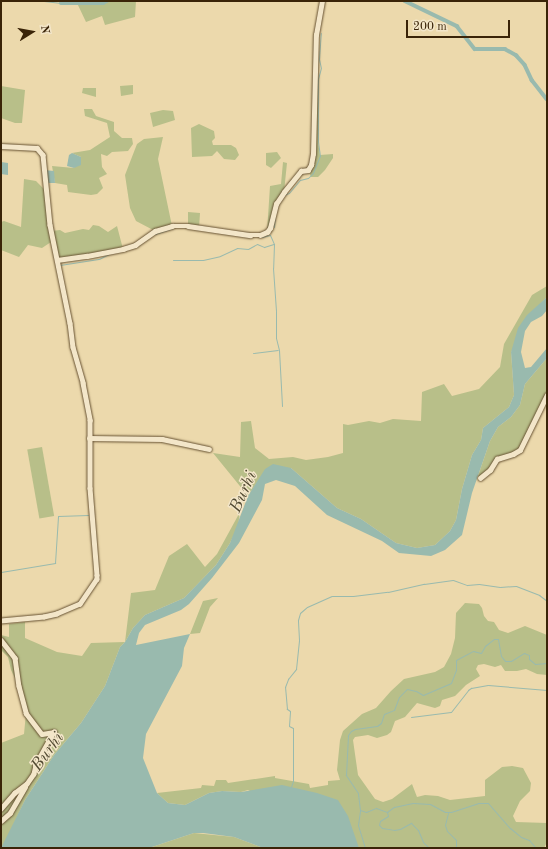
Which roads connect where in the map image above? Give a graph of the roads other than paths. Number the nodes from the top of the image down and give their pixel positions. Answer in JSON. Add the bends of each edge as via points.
{"nodes":[{"id":1,"x":322,"y":1,"type":"edge"},
{"id":2,"x":1,"y":146,"type":"edge"},
{"id":3,"x":57,"y":260,"type":"junction"},
{"id":4,"x":547,"y":395,"type":"edge"},
{"id":5,"x":89,"y":438,"type":"junction"},
{"id":6,"x":209,"y":449,"type":"dead end"},
{"id":7,"x":480,"y":478,"type":"dead end"},
{"id":8,"x":1,"y":621,"type":"edge"},
{"id":9,"x":1,"y":640,"type":"edge"},
{"id":10,"x":27,"y":784,"type":"junction"},
{"id":11,"x":1,"y":809,"type":"edge"},
{"id":12,"x":1,"y":821,"type":"edge"}],
"edges":[{"from":1,"to":3,"type":"street","via":[[316,35],[311,165],[308,170],[301,170],[276,204],[267,232],[250,235],[182,225],[172,226],[154,231],[135,245]]},
{"from":2,"to":3,"type":"street","via":[[37,148],[43,156],[48,216]]},
{"from":3,"to":5,"type":"street","via":[[90,420]]},
{"from":4,"to":7,"type":"street","via":[[520,450],[497,459],[490,470]]},
{"from":5,"to":6,"type":"street","via":[[162,439]]},
{"from":5,"to":8,"type":"street","via":[[97,579],[80,604],[44,617]]},
{"from":9,"to":10,"type":"street","via":[[15,658],[26,713],[42,734],[54,732]]},
{"from":10,"to":11,"type":"street"},
{"from":10,"to":12,"type":"street","via":[[10,813]]}]}
